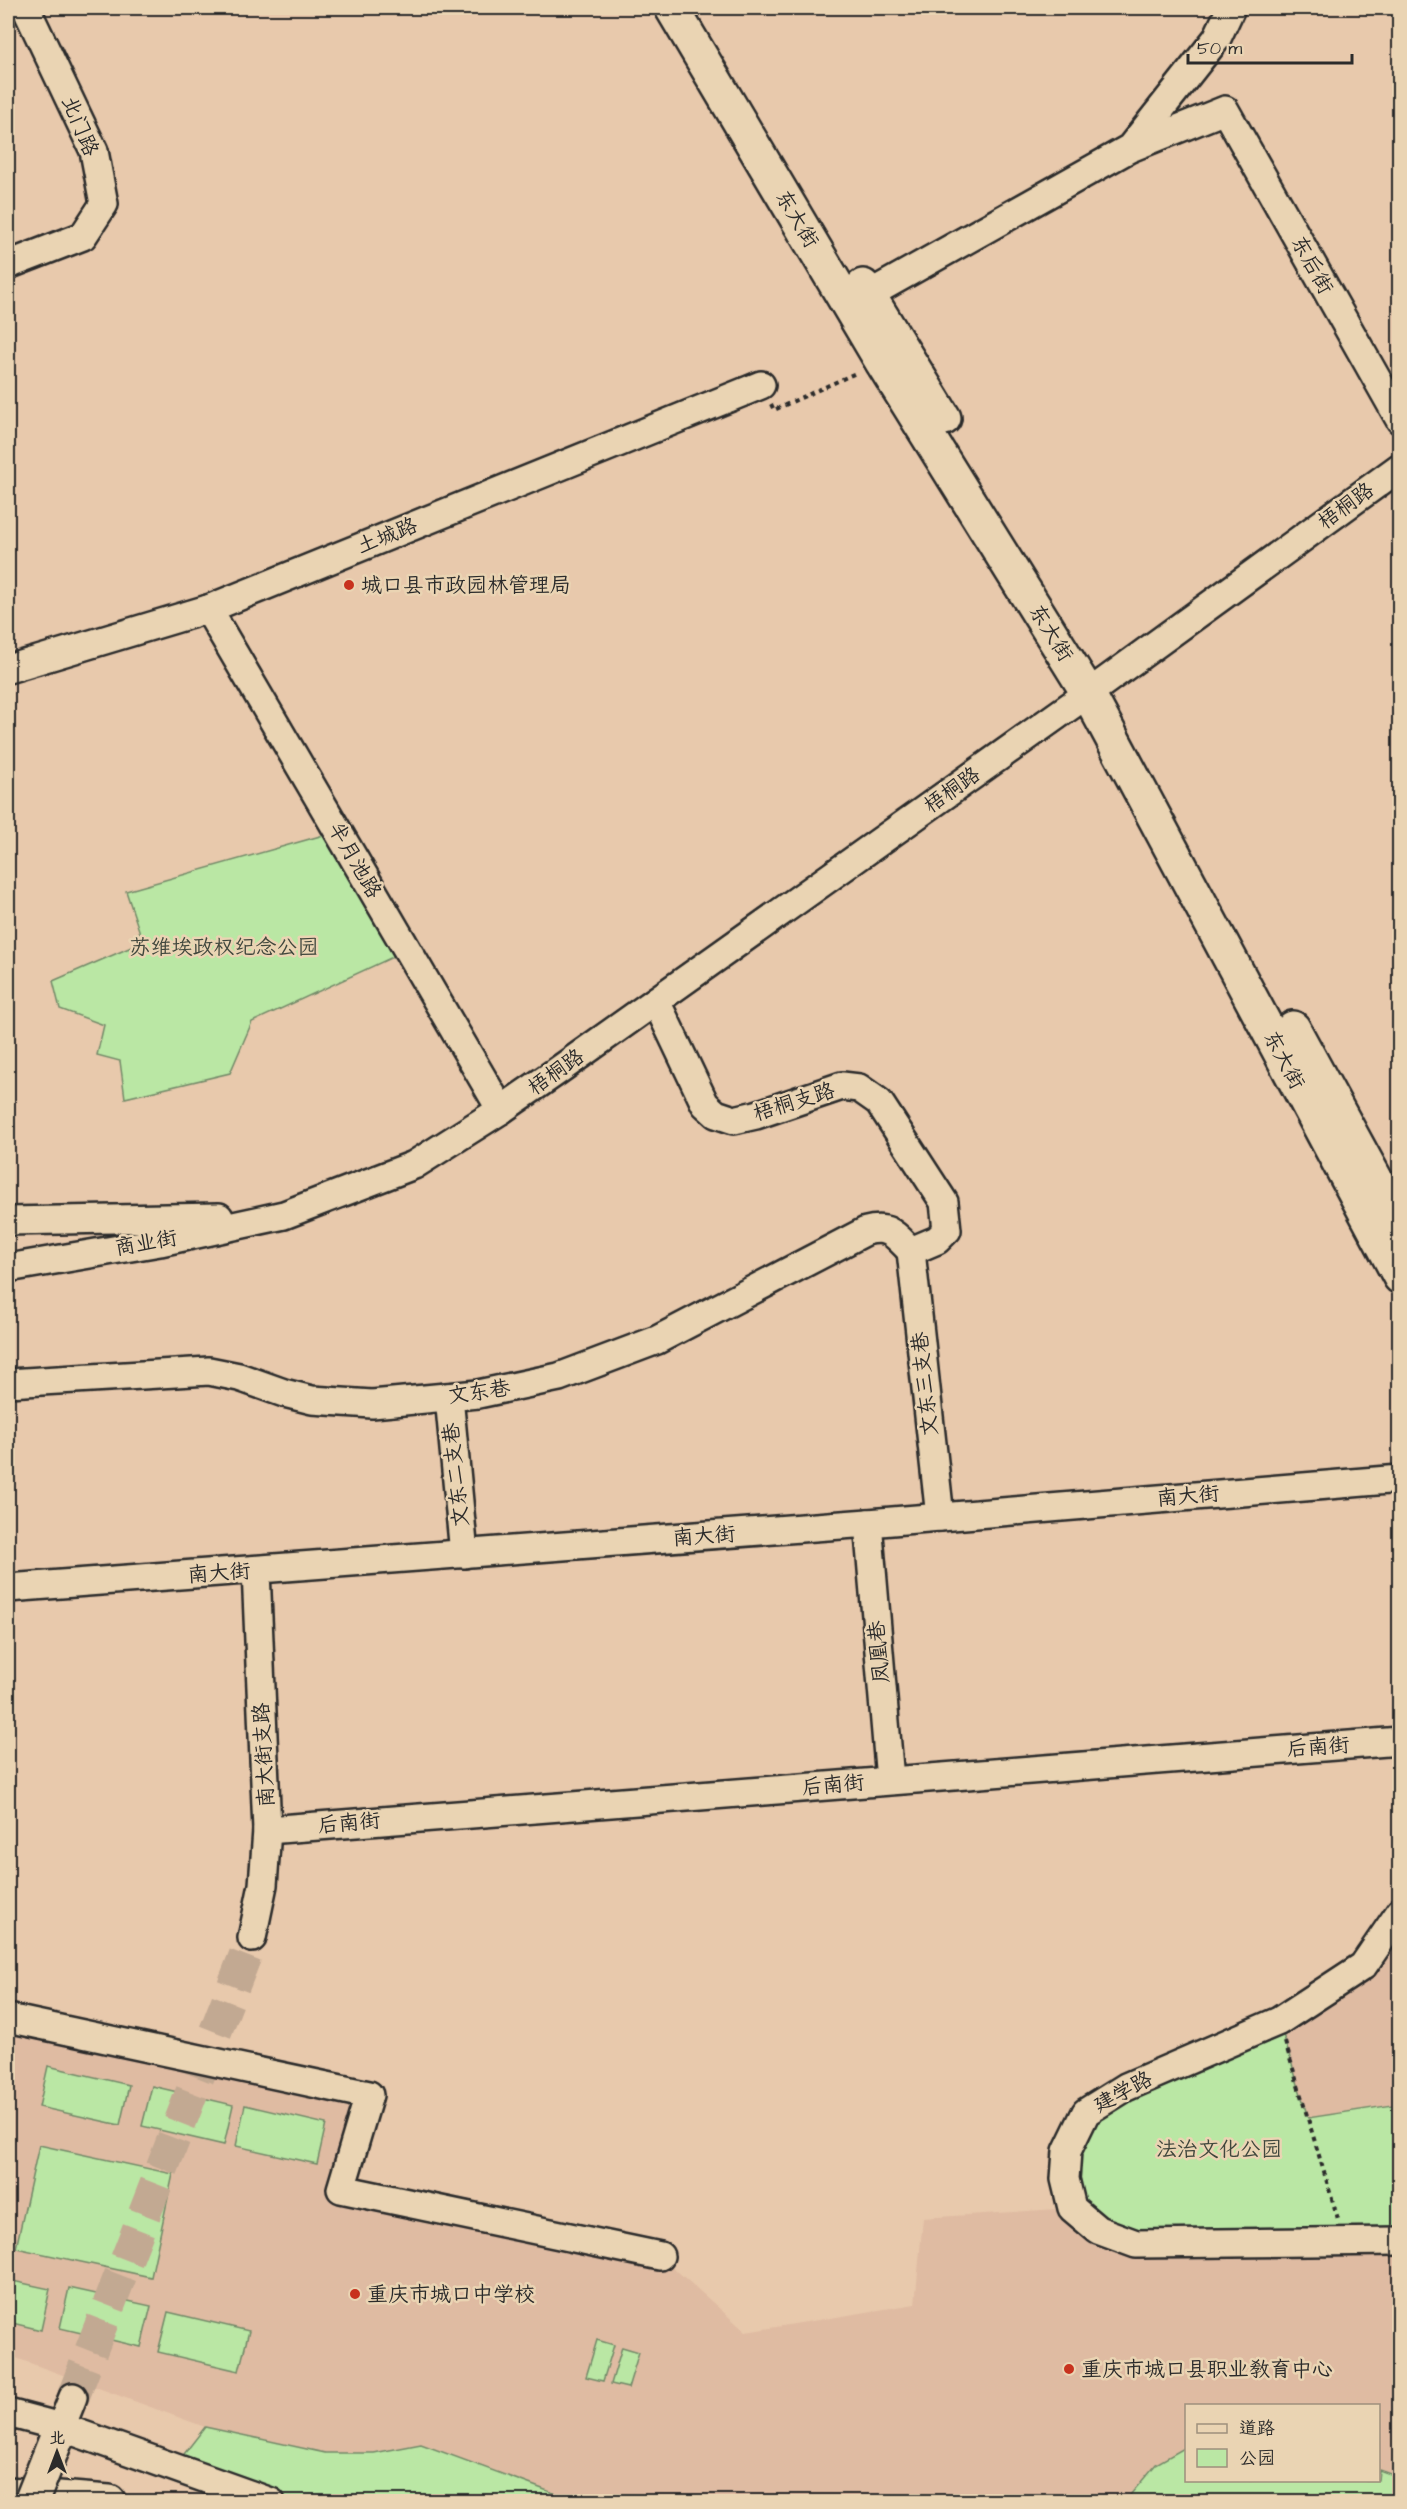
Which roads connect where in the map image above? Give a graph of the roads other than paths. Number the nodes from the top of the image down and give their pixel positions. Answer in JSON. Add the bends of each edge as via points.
{"nodes":[{"id":1,"x":27,"y":8,"type":"edge"},
{"id":2,"x":672,"y":8,"type":"edge"},
{"id":3,"x":693,"y":8,"type":"edge"},
{"id":4,"x":1231,"y":8,"type":"edge"},
{"id":5,"x":1130,"y":148,"type":"junction"},
{"id":6,"x":8,"y":265,"type":"edge"},
{"id":7,"x":868,"y":295,"type":"junction"},
{"id":8,"x":761,"y":385,"type":"road end"},
{"id":9,"x":1400,"y":420,"type":"edge"},
{"id":10,"x":1400,"y":467,"type":"edge"},
{"id":11,"x":208,"y":609,"type":"junction"},
{"id":12,"x":8,"y":669,"type":"edge"},
{"id":13,"x":1096,"y":687,"type":"junction"},
{"id":14,"x":656,"y":1000,"type":"junction"},
{"id":15,"x":501,"y":1110,"type":"junction"},
{"id":16,"x":284,"y":1215,"type":"junction"},
{"id":17,"x":8,"y":1221,"type":"edge"},
{"id":18,"x":1400,"y":1224,"type":"edge"},
{"id":19,"x":911,"y":1251,"type":"junction"},
{"id":20,"x":8,"y":1268,"type":"edge"},
{"id":21,"x":1400,"y":1276,"type":"edge"},
{"id":22,"x":8,"y":1383,"type":"edge"},
{"id":23,"x":448,"y":1397,"type":"junction"},
{"id":24,"x":1400,"y":1479,"type":"edge"},
{"id":25,"x":940,"y":1517,"type":"junction"},
{"id":26,"x":868,"y":1523,"type":"junction"},
{"id":27,"x":464,"y":1554,"type":"junction"},
{"id":28,"x":256,"y":1570,"type":"junction"},
{"id":29,"x":8,"y":1588,"type":"edge"},
{"id":30,"x":1400,"y":1741,"type":"edge"},
{"id":31,"x":890,"y":1780,"type":"junction"},
{"id":32,"x":267,"y":1830,"type":"junction"},
{"id":33,"x":1400,"y":1912,"type":"edge"},
{"id":34,"x":252,"y":1938,"type":"tunnel mouth"},
{"id":35,"x":8,"y":2018,"type":"edge"},
{"id":36,"x":1400,"y":2241,"type":"edge"},
{"id":37,"x":660,"y":2256,"type":"dead end"},
{"id":38,"x":73,"y":2397,"type":"tunnel mouth"},
{"id":39,"x":8,"y":2413,"type":"edge"},
{"id":40,"x":61,"y":2427,"type":"junction"},
{"id":41,"x":8,"y":2494,"type":"edge"},
{"id":42,"x":31,"y":2502,"type":"edge"},
{"id":43,"x":109,"y":2502,"type":"edge"},
{"id":44,"x":272,"y":2502,"type":"edge"}],
"edges":[{"from":1,"to":6,"type":"street","name":"北门路","via":[[94,151],[104,204],[83,236]]},
{"from":2,"to":13,"type":"main road","name":"东大街","via":[[882,362]]},
{"from":3,"to":7,"type":"main road","name":"东大街"},
{"from":4,"to":5,"type":"street","via":[[1217,38]]},
{"from":5,"to":7,"type":"street"},
{"from":5,"to":9,"type":"street","name":"东后街","via":[[1225,110]]},
{"from":7,"to":13,"type":"main road","name":"东大街"},
{"from":8,"to":11,"type":"street","name":"土城路"},
{"from":10,"to":13,"type":"street","name":"梧桐路"},
{"from":11,"to":12,"type":"street","name":"土城路"},
{"from":11,"to":15,"type":"street","name":"半月池路"},
{"from":13,"to":14,"type":"street","name":"梧桐路"},
{"from":13,"to":18,"type":"main road","name":"东大街"},
{"from":13,"to":21,"type":"main road","name":"东大街"},
{"from":14,"to":15,"type":"street","name":"梧桐路"},
{"from":14,"to":19,"type":"street","name":"梧桐支路","via":[[705,1104],[716,1114],[734,1120],[842,1086],[859,1088],[879,1102],[944,1202],[947,1215],[947,1230],[938,1240]]},
{"from":15,"to":16,"type":"street","name":"商业街","via":[[414,1165]]},
{"from":16,"to":17,"type":"street","name":"商业街"},
{"from":16,"to":20,"type":"street","name":"商业街","via":[[160,1242]]},
{"from":19,"to":23,"type":"street","name":"文东巷","via":[[894,1234],[880,1228],[866,1231],[657,1340],[559,1377]]},
{"from":19,"to":25,"type":"street","name":"文东三支巷"},
{"from":22,"to":23,"type":"street","name":"文东巷","via":[[208,1371],[312,1400],[372,1404]]},
{"from":23,"to":27,"type":"street","name":"文东二支巷"},
{"from":24,"to":25,"type":"street","name":"南大街"},
{"from":25,"to":26,"type":"street","name":"南大街"},
{"from":26,"to":27,"type":"street","name":"南大街"},
{"from":26,"to":31,"type":"street","name":"凤凰巷"},
{"from":27,"to":28,"type":"street","name":"南大街"},
{"from":28,"to":29,"type":"street","name":"南大街"},
{"from":28,"to":32,"type":"street","name":"南大街支路"},
{"from":30,"to":31,"type":"street","name":"后南街"},
{"from":31,"to":32,"type":"street","name":"后南街"},
{"from":32,"to":34,"type":"street","name":"南大街支路","via":[[263,1885]]},
{"from":33,"to":36,"type":"street","name":"建学路","via":[[1363,1966],[1279,2021],[1126,2086],[1086,2112],[1067,2151],[1065,2179],[1072,2208],[1098,2230],[1136,2244]]},
{"from":35,"to":37,"type":"street","via":[[369,2095],[341,2189]]},
{"from":38,"to":40,"type":"street"},
{"from":39,"to":40,"type":"street"},
{"from":40,"to":42,"type":"main road","bridge":true},
{"from":40,"to":44,"type":"street"},
{"from":41,"to":43,"type":"main road"}]}
